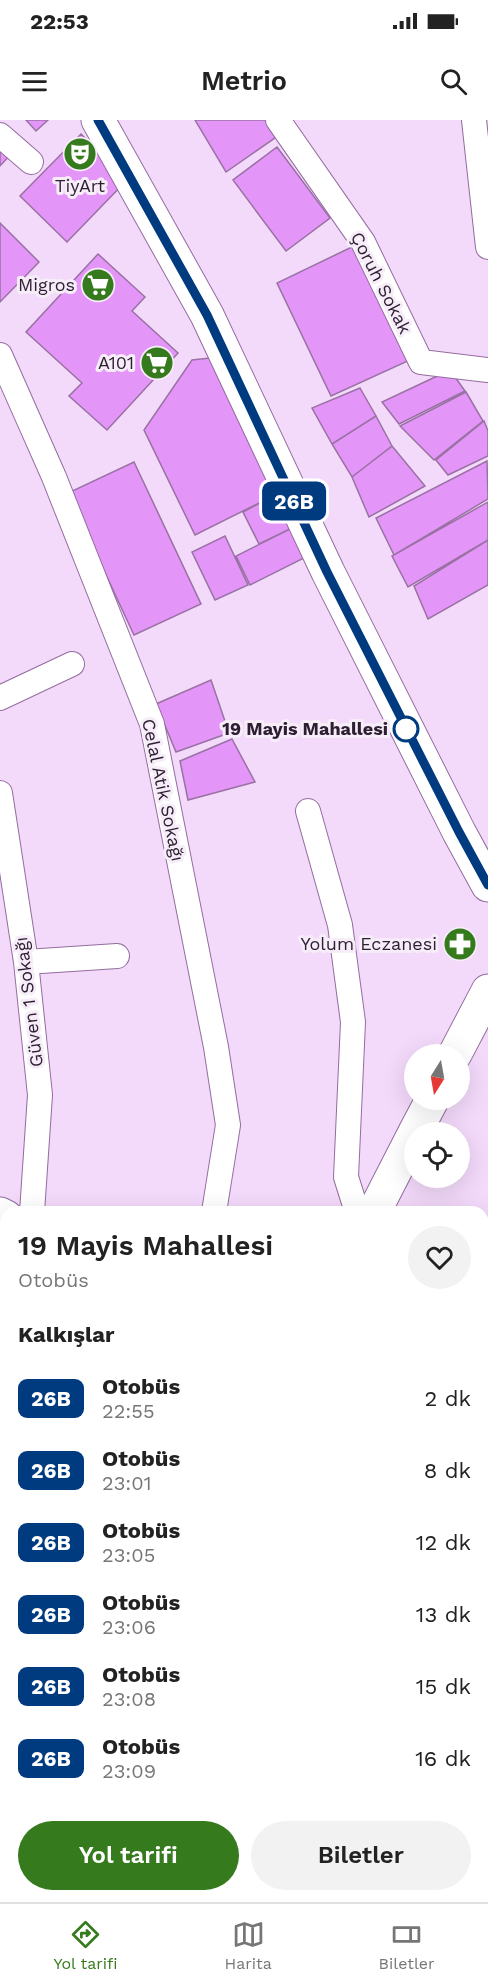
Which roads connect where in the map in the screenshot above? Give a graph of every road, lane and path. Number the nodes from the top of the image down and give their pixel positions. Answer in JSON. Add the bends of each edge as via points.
{"nodes":[{"id":1,"x":98,"y":120,"type":"edge"},
{"id":2,"x":278,"y":120,"type":"edge"},
{"id":3,"x":479,"y":121,"type":"edge"},
{"id":4,"x":0,"y":135,"type":"edge"},
{"id":5,"x":31,"y":162,"type":"dead end"},
{"id":6,"x":488,"y":247,"type":"edge"},
{"id":7,"x":0,"y":355,"type":"edge"},
{"id":8,"x":488,"y":370,"type":"edge"},
{"id":9,"x":72,"y":664,"type":"dead end"},
{"id":10,"x":0,"y":698,"type":"edge"},
{"id":11,"x":0,"y":793,"type":"edge"},
{"id":12,"x":308,"y":811,"type":"dead end"},
{"id":13,"x":488,"y":885,"type":"edge"},
{"id":14,"x":117,"y":956,"type":"dead end"},
{"id":15,"x":26,"y":962,"type":"junction"},
{"id":16,"x":488,"y":991,"type":"edge"},
{"id":17,"x":460,"y":1044,"type":"edge"},
{"id":18,"x":404,"y":1153,"type":"edge"},
{"id":19,"x":32,"y":1206,"type":"edge"},
{"id":20,"x":215,"y":1206,"type":"edge"},
{"id":21,"x":355,"y":1206,"type":"edge"},
{"id":22,"x":377,"y":1206,"type":"edge"}],
"edges":[{"from":1,"to":13,"type":"main road","via":[[207,315],[327,572]]},
{"from":2,"to":8,"type":"street","name":"Çoruh Sokak","via":[[363,242],[421,362]]},
{"from":3,"to":6,"type":"street"},
{"from":4,"to":5,"type":"street"},
{"from":7,"to":20,"type":"street","name":"Celal Atik Sokağı","via":[[58,487],[152,724],[228,1125]]},
{"from":9,"to":10,"type":"street"},
{"from":11,"to":15,"type":"street","name":"Güven 1 Sokağı"},
{"from":12,"to":21,"type":"street","via":[[340,925],[353,1022],[346,1177]]},
{"from":14,"to":15,"type":"street"},
{"from":15,"to":19,"type":"street","name":"Güven 1 Sokağı","via":[[40,1095]]},
{"from":16,"to":17,"type":"main road"},
{"from":18,"to":22,"type":"main road"}]}
